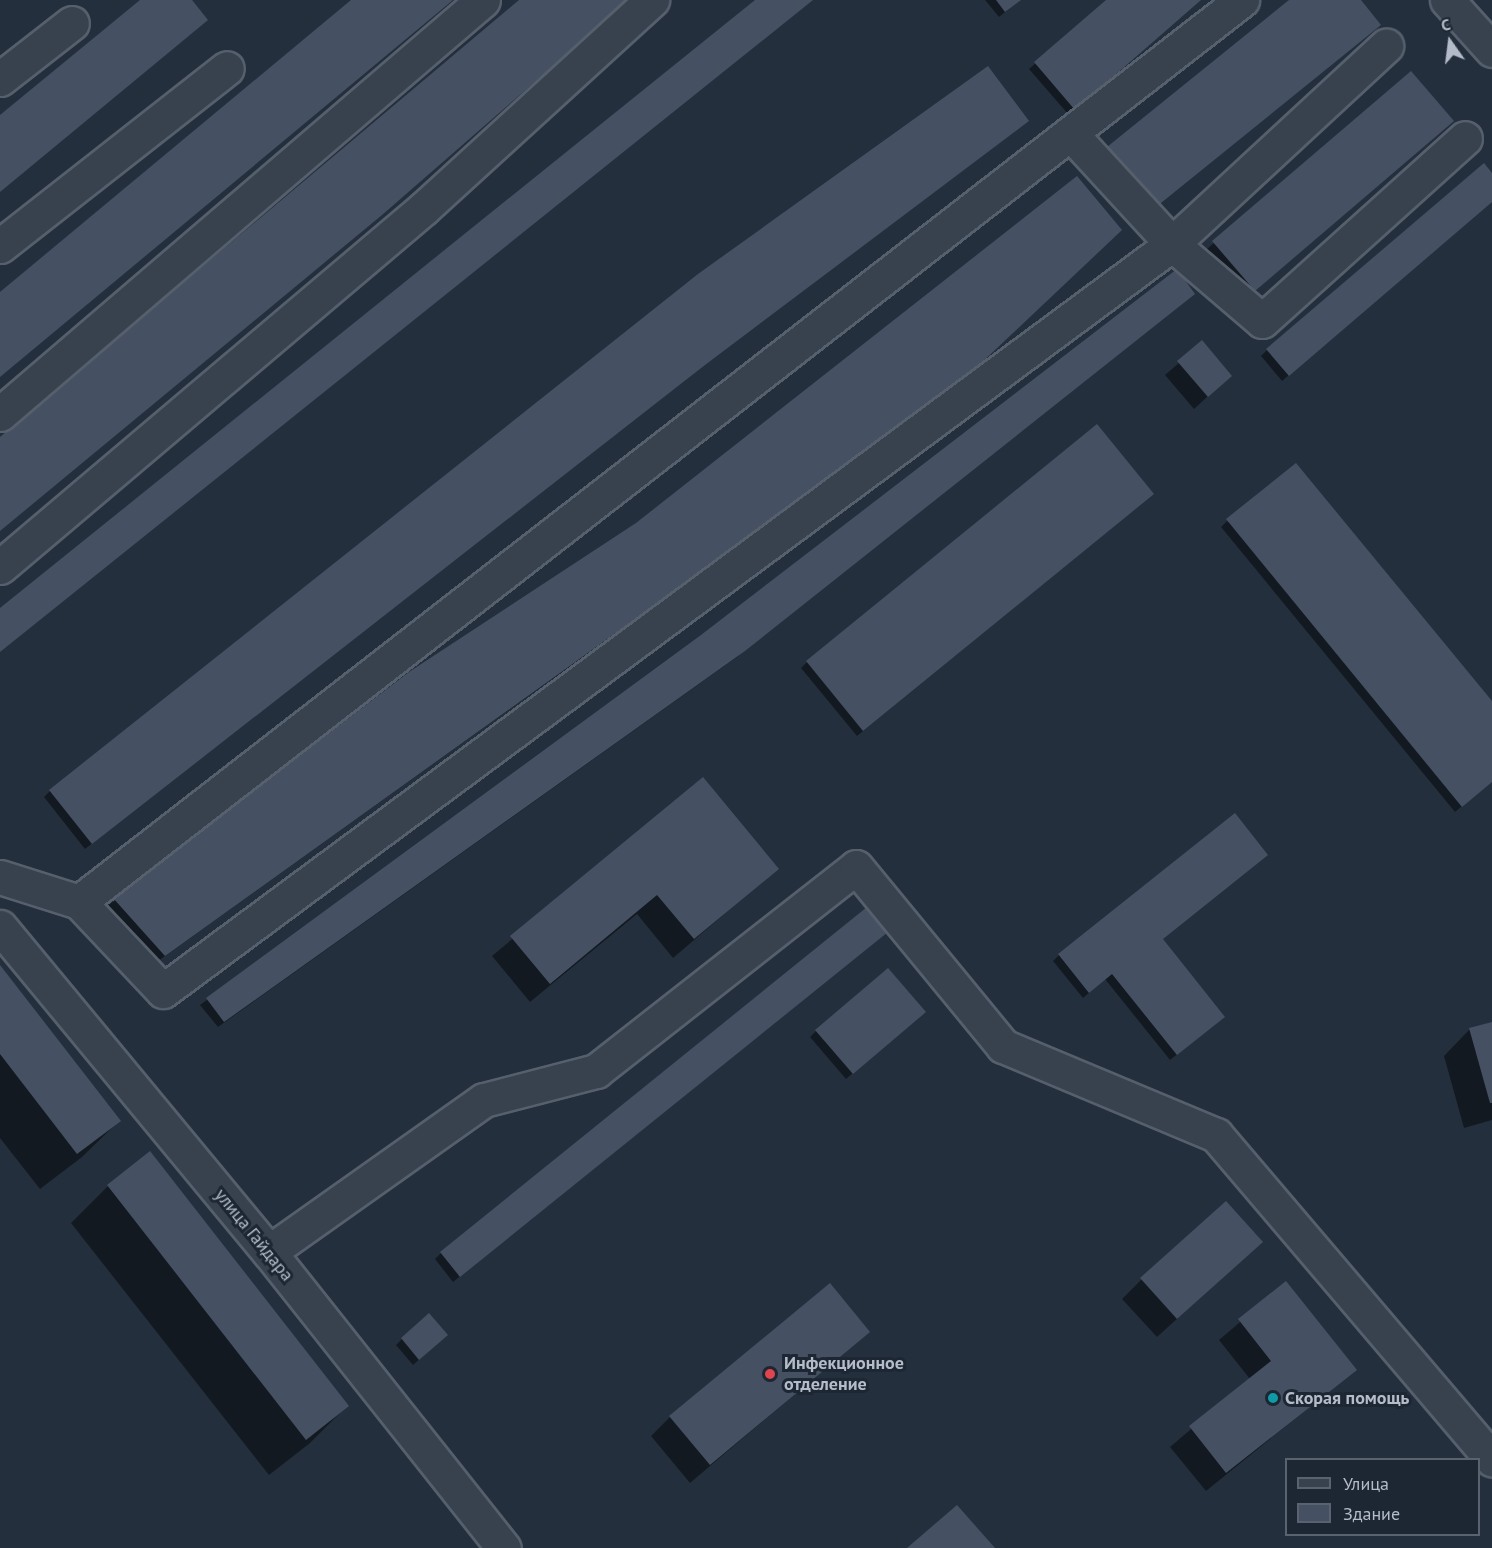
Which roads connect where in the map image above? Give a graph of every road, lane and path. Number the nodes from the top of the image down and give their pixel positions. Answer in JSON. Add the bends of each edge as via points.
{"nodes":[{"id":1,"x":483,"y":0,"type":"edge"},
{"id":2,"x":652,"y":0,"type":"edge"},
{"id":3,"x":1242,"y":0,"type":"edge"},
{"id":4,"x":1456,"y":2,"type":"edge"},
{"id":5,"x":72,"y":23,"type":"dead end"},
{"id":6,"x":1386,"y":46,"type":"dead end"},
{"id":7,"x":1492,"y":50,"type":"edge"},
{"id":8,"x":227,"y":68,"type":"dead end"},
{"id":9,"x":0,"y":79,"type":"edge"},
{"id":10,"x":1071,"y":134,"type":"junction"},
{"id":11,"x":1465,"y":138,"type":"dead end"},
{"id":12,"x":1172,"y":244,"type":"junction"},
{"id":13,"x":0,"y":246,"type":"edge"},
{"id":14,"x":0,"y":414,"type":"edge"},
{"id":15,"x":0,"y":567,"type":"edge"},
{"id":16,"x":0,"y":877,"type":"edge"},
{"id":17,"x":79,"y":902,"type":"junction"},
{"id":18,"x":0,"y":927,"type":"edge"},
{"id":19,"x":269,"y":1252,"type":"junction"},
{"id":20,"x":1492,"y":1459,"type":"edge"},
{"id":21,"x":504,"y":1548,"type":"edge"}],
"edges":[{"from":1,"to":14,"type":"street"},
{"from":2,"to":15,"type":"street","via":[[424,208]]},
{"from":3,"to":10,"type":"street"},
{"from":4,"to":7,"type":"street"},
{"from":5,"to":9,"type":"street"},
{"from":6,"to":12,"type":"street"},
{"from":8,"to":13,"type":"street"},
{"from":10,"to":12,"type":"street"},
{"from":10,"to":17,"type":"street"},
{"from":11,"to":12,"type":"street","via":[[1262,321]]},
{"from":12,"to":17,"type":"street","via":[[163,991]]},
{"from":16,"to":17,"type":"street"},
{"from":18,"to":19,"type":"street","name":"улица Гайдара"},
{"from":19,"to":20,"type":"street","via":[[484,1100],[597,1071],[856,867],[1003,1046],[1216,1135]]},
{"from":19,"to":21,"type":"street","name":"улица Гайдара"}]}
